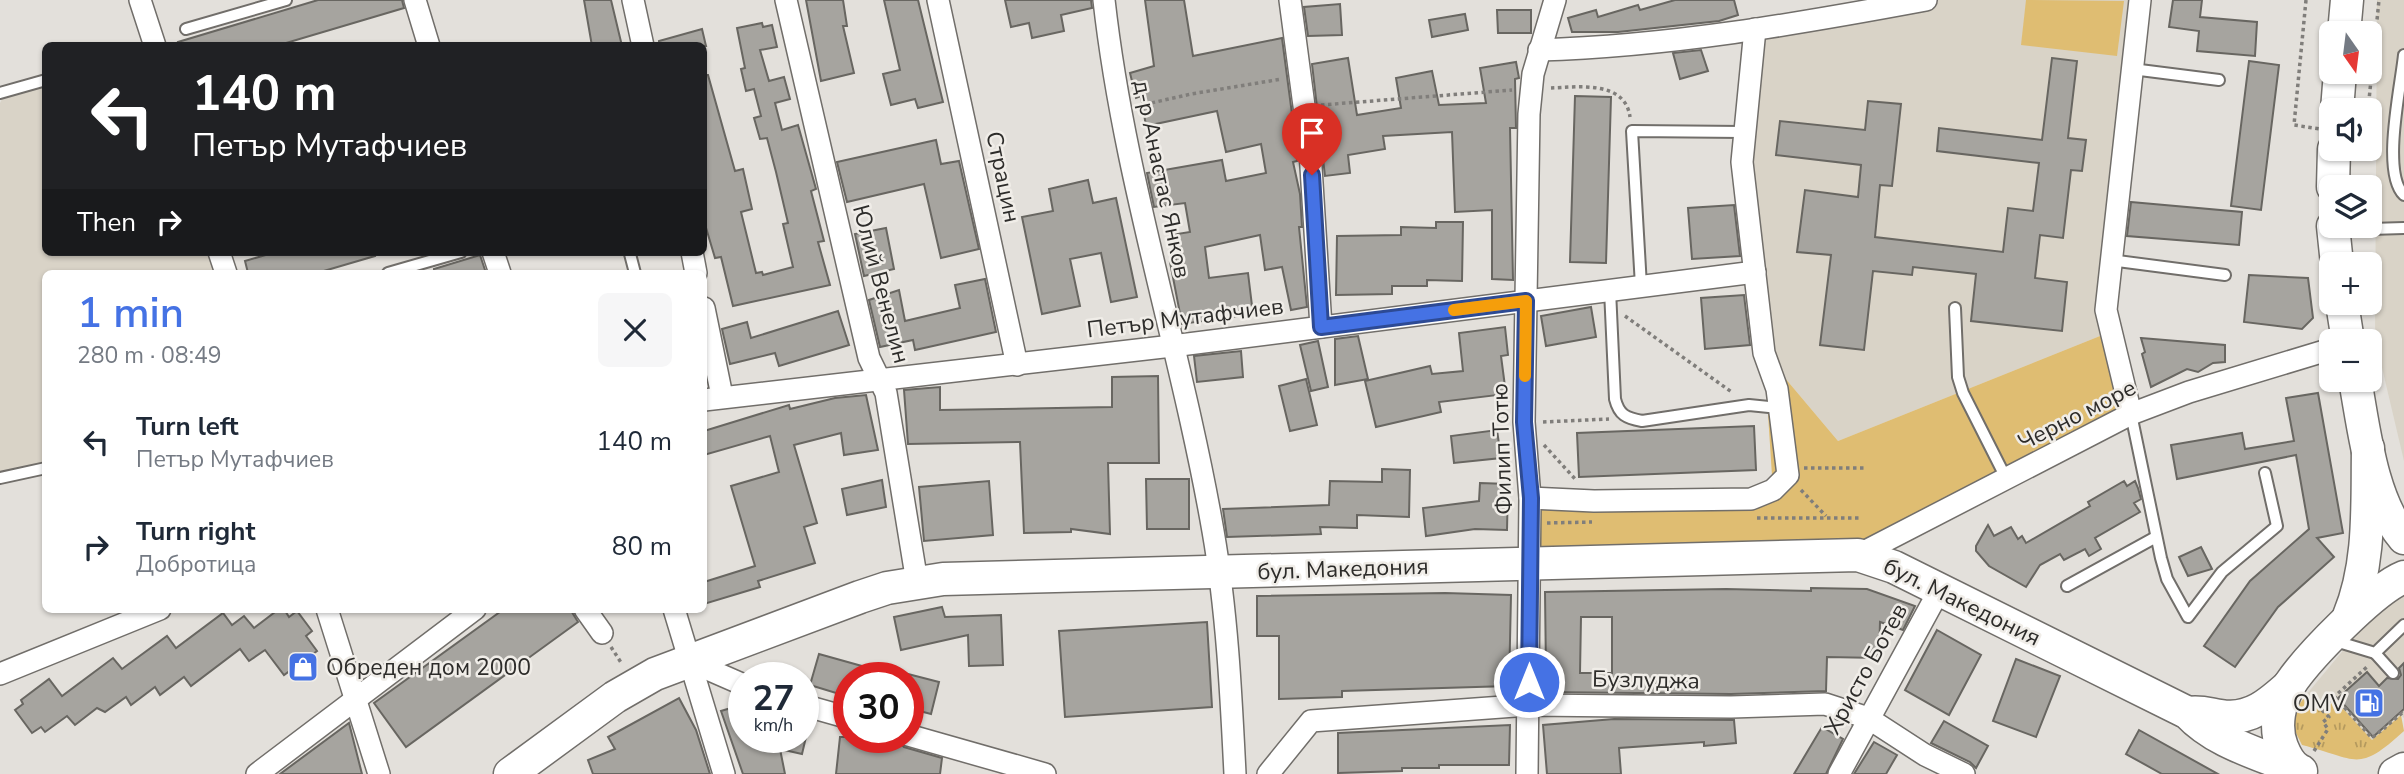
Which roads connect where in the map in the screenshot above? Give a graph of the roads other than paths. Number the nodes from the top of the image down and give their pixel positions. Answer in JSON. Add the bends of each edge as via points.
{"nodes":[{"id":1,"x":140,"y":0,"type":"edge"},
{"id":2,"x":286,"y":0,"type":"edge"},
{"id":3,"x":415,"y":0,"type":"edge"},
{"id":4,"x":633,"y":0,"type":"edge"},
{"id":5,"x":786,"y":0,"type":"edge"},
{"id":6,"x":938,"y":0,"type":"edge"},
{"id":7,"x":1104,"y":0,"type":"edge"},
{"id":8,"x":1290,"y":0,"type":"edge"},
{"id":9,"x":1555,"y":0,"type":"edge"},
{"id":10,"x":1926,"y":0,"type":"edge"},
{"id":11,"x":2140,"y":0,"type":"edge"},
{"id":12,"x":2347,"y":0,"type":"edge"},
{"id":13,"x":1895,"y":3,"type":"edge"},
{"id":14,"x":2345,"y":21,"type":"edge"},
{"id":15,"x":186,"y":29,"type":"dead end"},
{"id":16,"x":1755,"y":29,"type":"junction"},
{"id":17,"x":154,"y":42,"type":"edge"},
{"id":18,"x":428,"y":42,"type":"edge"},
{"id":19,"x":642,"y":42,"type":"edge"},
{"id":20,"x":1539,"y":50,"type":"junction"},
{"id":21,"x":2404,"y":58,"type":"edge"},
{"id":22,"x":2132,"y":69,"type":"junction"},
{"id":23,"x":2218,"y":80,"type":"dead end"},
{"id":24,"x":42,"y":81,"type":"edge"},
{"id":25,"x":0,"y":93,"type":"edge"},
{"id":26,"x":2401,"y":106,"type":"edge"},
{"id":27,"x":1743,"y":132,"type":"junction"},
{"id":28,"x":2399,"y":152,"type":"edge"},
{"id":29,"x":2404,"y":195,"type":"edge"},
{"id":30,"x":2382,"y":228,"type":"edge"},
{"id":31,"x":2404,"y":228,"type":"edge"},
{"id":32,"x":447,"y":256,"type":"edge"},
{"id":33,"x":2110,"y":260,"type":"junction"},
{"id":34,"x":398,"y":270,"type":"edge"},
{"id":35,"x":1755,"y":272,"type":"junction"},
{"id":36,"x":2225,"y":275,"type":"dead end"},
{"id":37,"x":1642,"y":286,"type":"junction"},
{"id":38,"x":1611,"y":298,"type":"junction"},
{"id":39,"x":1526,"y":301,"type":"junction"},
{"id":40,"x":1955,"y":308,"type":"dead end"},
{"id":41,"x":1321,"y":327,"type":"junction"},
{"id":42,"x":707,"y":337,"type":"edge"},
{"id":43,"x":1172,"y":346,"type":"junction"},
{"id":44,"x":2319,"y":353,"type":"edge"},
{"id":45,"x":1017,"y":365,"type":"junction"},
{"id":46,"x":879,"y":379,"type":"junction"},
{"id":47,"x":2358,"y":392,"type":"edge"},
{"id":48,"x":713,"y":398,"type":"edge"},
{"id":49,"x":1779,"y":408,"type":"junction"},
{"id":50,"x":2131,"y":414,"type":"junction"},
{"id":51,"x":2368,"y":448,"type":"junction"},
{"id":52,"x":42,"y":469,"type":"edge"},
{"id":53,"x":2265,"y":473,"type":"dead end"},
{"id":54,"x":0,"y":478,"type":"edge"},
{"id":55,"x":2007,"y":480,"type":"junction"},
{"id":56,"x":1531,"y":498,"type":"junction"},
{"id":57,"x":2156,"y":537,"type":"junction"},
{"id":58,"x":2404,"y":538,"type":"edge"},
{"id":59,"x":1858,"y":555,"type":"junction"},
{"id":60,"x":1530,"y":564,"type":"junction"},
{"id":61,"x":1219,"y":573,"type":"junction"},
{"id":62,"x":2404,"y":576,"type":"edge"},
{"id":63,"x":917,"y":582,"type":"junction"},
{"id":64,"x":2067,"y":586,"type":"dead end"},
{"id":65,"x":1940,"y":589,"type":"junction"},
{"id":66,"x":150,"y":613,"type":"edge"},
{"id":67,"x":328,"y":613,"type":"edge"},
{"id":68,"x":470,"y":613,"type":"edge"},
{"id":69,"x":588,"y":613,"type":"edge"},
{"id":70,"x":675,"y":613,"type":"edge"},
{"id":71,"x":2404,"y":625,"type":"edge"},
{"id":72,"x":2339,"y":631,"type":"junction"},
{"id":73,"x":602,"y":633,"type":"road end"},
{"id":74,"x":2376,"y":654,"type":"junction"},
{"id":75,"x":689,"y":661,"type":"junction"},
{"id":76,"x":2393,"y":673,"type":"dead end"},
{"id":77,"x":0,"y":674,"type":"edge"},
{"id":78,"x":728,"y":678,"type":"edge"},
{"id":79,"x":2290,"y":685,"type":"junction"},
{"id":80,"x":354,"y":700,"type":"junction"},
{"id":81,"x":1529,"y":705,"type":"junction"},
{"id":82,"x":2188,"y":713,"type":"junction"},
{"id":83,"x":1868,"y":718,"type":"junction"},
{"id":84,"x":924,"y":740,"type":"edge"},
{"id":85,"x":2404,"y":769,"type":"edge"},
{"id":86,"x":2303,"y":772,"type":"edge"},
{"id":87,"x":257,"y":774,"type":"edge"},
{"id":88,"x":379,"y":774,"type":"edge"},
{"id":89,"x":510,"y":774,"type":"edge"},
{"id":90,"x":724,"y":774,"type":"edge"},
{"id":91,"x":1045,"y":774,"type":"edge"},
{"id":92,"x":1235,"y":774,"type":"edge"},
{"id":93,"x":1268,"y":774,"type":"edge"},
{"id":94,"x":1527,"y":774,"type":"edge"},
{"id":95,"x":1839,"y":774,"type":"edge"},
{"id":96,"x":1964,"y":774,"type":"edge"},
{"id":97,"x":2395,"y":774,"type":"edge"}],
"edges":[{"from":1,"to":17,"type":"street"},
{"from":2,"to":15,"type":"lane"},
{"from":3,"to":18,"type":"street"},
{"from":4,"to":19,"type":"street"},
{"from":5,"to":46,"type":"street","name":"Юлий Венелин","via":[[869,358]]},
{"from":6,"to":45,"type":"street","name":"Страцин"},
{"from":7,"to":43,"type":"street","name":"д-р Анастас Янков","via":[[1119,111]]},
{"from":8,"to":41,"type":"street","via":[[1305,107]]},
{"from":9,"to":20,"type":"street","name":"Филип Тотю"},
{"from":10,"to":13,"type":"street"},
{"from":11,"to":22,"type":"street"},
{"from":12,"to":14,"type":"street"},
{"from":13,"to":16,"type":"street"},
{"from":16,"to":20,"type":"street","via":[[1659,44]]},
{"from":16,"to":27,"type":"street"},
{"from":20,"to":39,"type":"street","name":"Филип Тотю","via":[[1531,89]]},
{"from":21,"to":26,"type":"lane"},
{"from":22,"to":23,"type":"lane"},
{"from":22,"to":33,"type":"street"},
{"from":24,"to":25,"type":"lane"},
{"from":26,"to":28,"type":"lane"},
{"from":27,"to":35,"type":"street","via":[[1745,200]]},
{"from":27,"to":37,"type":"lane","via":[[1632,131]]},
{"from":28,"to":29,"type":"lane","via":[[2397,186]]},
{"from":30,"to":31,"type":"lane"},
{"from":32,"to":34,"type":"lane"},
{"from":33,"to":36,"type":"lane"},
{"from":33,"to":50,"type":"street","via":[[2106,310]]},
{"from":35,"to":37,"type":"street","name":"Петър Мутафчиев"},
{"from":35,"to":49,"type":"street","via":[[1764,353]]},
{"from":37,"to":38,"type":"street","name":"Петър Мутафчиев"},
{"from":38,"to":39,"type":"street","name":"Петър Мутафчиев"},
{"from":38,"to":49,"type":"lane","via":[[1615,399],[1618,411],[1627,418],[1642,421],[1749,405]]},
{"from":39,"to":41,"type":"street","name":"Петър Мутафчиев"},
{"from":39,"to":56,"type":"street","name":"Филип Тотю","via":[[1524,422]]},
{"from":40,"to":55,"type":"lane","via":[[1958,377]]},
{"from":41,"to":43,"type":"street","name":"Петър Мутафчиев"},
{"from":42,"to":48,"type":"street"},
{"from":43,"to":45,"type":"street","name":"Петър Мутафчиев"},
{"from":43,"to":61,"type":"street","name":"д-р Анастас Янков"},
{"from":44,"to":50,"type":"street","name":"Черно море"},
{"from":45,"to":46,"type":"street","name":"Петър Мутафчиев"},
{"from":46,"to":48,"type":"street","name":"Петър Мутафчиев"},
{"from":46,"to":63,"type":"street","name":"Юлий Венелин","via":[[886,393]]},
{"from":47,"to":51,"type":"street"},
{"from":49,"to":56,"type":"street","via":[[1788,472],[1763,497]]},
{"from":50,"to":55,"type":"street","name":"Черно море"},
{"from":50,"to":57,"type":"lane"},
{"from":51,"to":58,"type":"street","via":[[2385,506]]},
{"from":51,"to":72,"type":"street","via":[[2361,580]]},
{"from":52,"to":54,"type":"lane"},
{"from":53,"to":57,"type":"lane","via":[[2277,526],[2222,572],[2188,617],[2167,579]]},
{"from":55,"to":59,"type":"street","name":"Черно море"},
{"from":56,"to":60,"type":"street","name":"Филип Тотю"},
{"from":57,"to":64,"type":"lane"},
{"from":59,"to":60,"type":"street","name":"бул. Македония"},
{"from":59,"to":65,"type":"street","name":"бул. Македония"},
{"from":60,"to":61,"type":"street","name":"бул. Македония"},
{"from":60,"to":81,"type":"street","name":"Филип Тотю"},
{"from":61,"to":63,"type":"street","name":"бул. Македония"},
{"from":61,"to":92,"type":"street","name":"д-р Анастас Янков"},
{"from":62,"to":72,"type":"street","via":[[2376,591]]},
{"from":63,"to":75,"type":"street","name":"бул. Македония","via":[[860,597]]},
{"from":65,"to":82,"type":"street","name":"бул. Македония"},
{"from":65,"to":83,"type":"street","name":"Христо Ботев"},
{"from":66,"to":77,"type":"street"},
{"from":67,"to":80,"type":"street"},
{"from":68,"to":80,"type":"street"},
{"from":69,"to":73,"type":"street"},
{"from":70,"to":75,"type":"street"},
{"from":71,"to":74,"type":"lane"},
{"from":72,"to":74,"type":"lane"},
{"from":72,"to":79,"type":"street"},
{"from":74,"to":76,"type":"lane"},
{"from":75,"to":78,"type":"street"},
{"from":75,"to":89,"type":"street","name":"бул. Македония","via":[[635,683]]},
{"from":75,"to":90,"type":"street"},
{"from":79,"to":82,"type":"street","name":"бул. Македония","via":[[2252,713],[2233,717],[2202,710]]},
{"from":79,"to":86,"type":"street","via":[[2277,730],[2284,753]]},
{"from":80,"to":87,"type":"street"},
{"from":80,"to":88,"type":"street"},
{"from":81,"to":83,"type":"street","name":"Бузлуджа","via":[[1825,704]]},
{"from":81,"to":93,"type":"street","name":"Бузлуджа","via":[[1311,721]]},
{"from":81,"to":94,"type":"street","name":"Филип Тотю"},
{"from":82,"to":86,"type":"street","name":"бул. Македония","via":[[2221,737]]},
{"from":83,"to":95,"type":"street","name":"Христо Ботев"},
{"from":83,"to":96,"type":"street","name":"Бузлуджа"},
{"from":84,"to":91,"type":"street"},
{"from":85,"to":97,"type":"street"}]}
